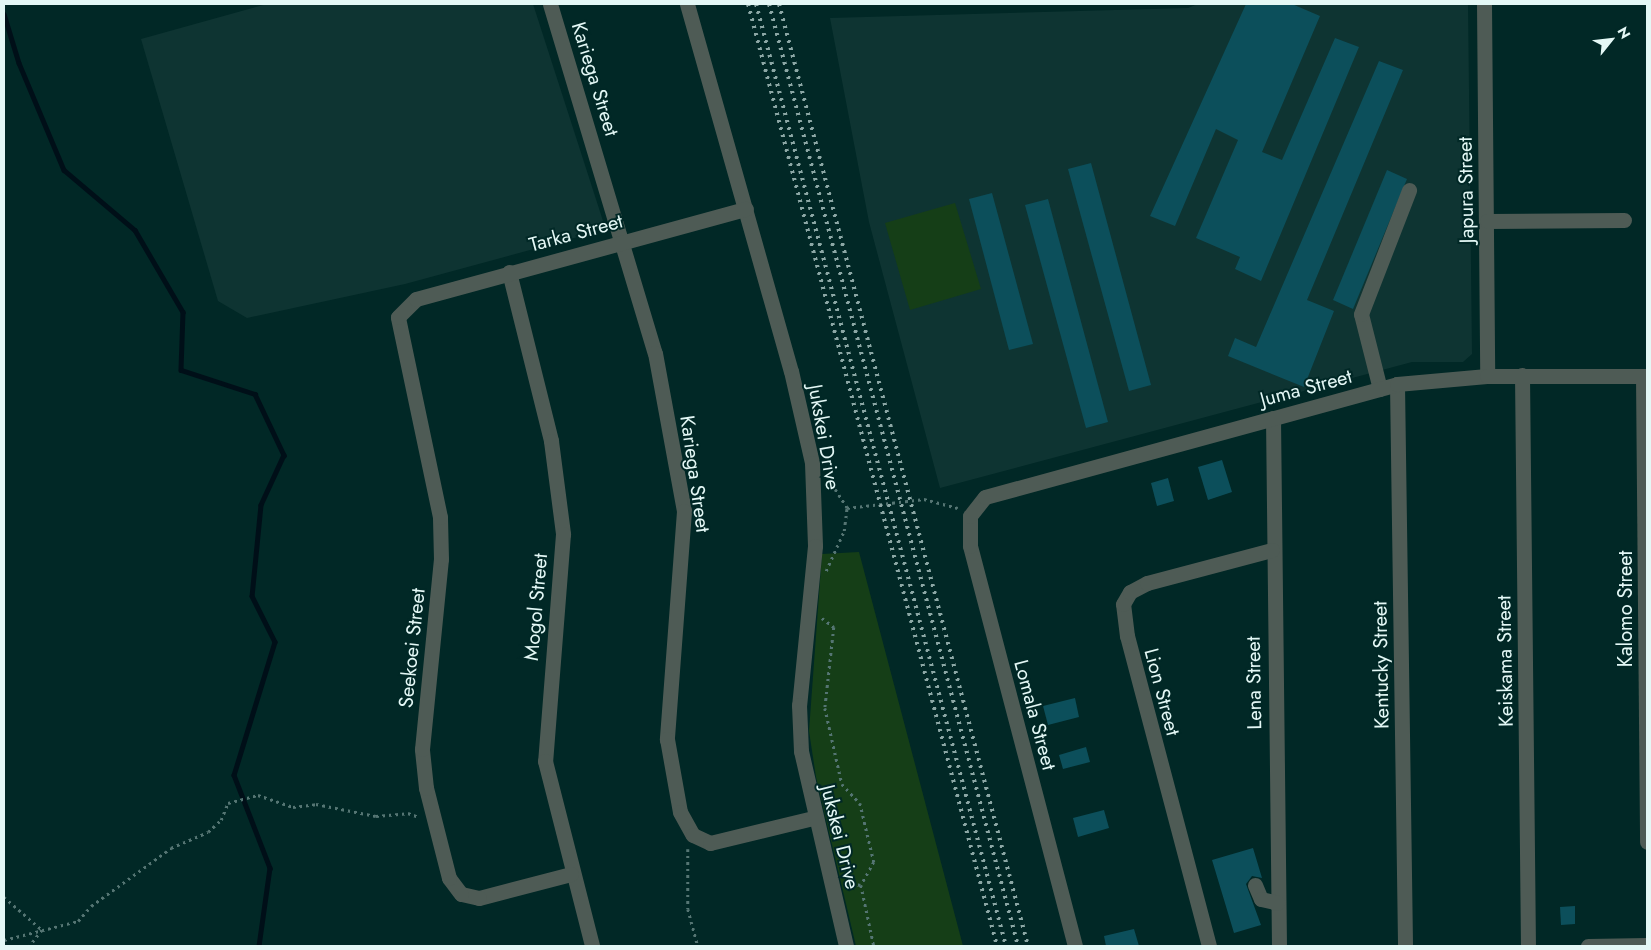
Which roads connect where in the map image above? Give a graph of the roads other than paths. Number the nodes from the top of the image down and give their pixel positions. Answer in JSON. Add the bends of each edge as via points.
{"nodes":[{"id":1,"x":550,"y":4,"type":"edge"},
{"id":2,"x":687,"y":4,"type":"edge"},
{"id":3,"x":1484,"y":4,"type":"edge"},
{"id":4,"x":1410,"y":190,"type":"dead end"},
{"id":5,"x":746,"y":209,"type":"junction"},
{"id":6,"x":1624,"y":220,"type":"dead end"},
{"id":7,"x":1487,"y":221,"type":"junction"},
{"id":8,"x":624,"y":241,"type":"junction"},
{"id":9,"x":509,"y":272,"type":"junction"},
{"id":10,"x":416,"y":299,"type":"joint"},
{"id":11,"x":1522,"y":375,"type":"junction"},
{"id":12,"x":1487,"y":376,"type":"junction"},
{"id":13,"x":1645,"y":376,"type":"edge"},
{"id":14,"x":1397,"y":384,"type":"junction"},
{"id":15,"x":1380,"y":389,"type":"junction"},
{"id":16,"x":1273,"y":418,"type":"junction"},
{"id":17,"x":970,"y":516,"type":"joint"},
{"id":18,"x":1272,"y":550,"type":"junction"},
{"id":19,"x":813,"y":818,"type":"junction"},
{"id":20,"x":1647,"y":842,"type":"edge"},
{"id":21,"x":571,"y":874,"type":"junction"},
{"id":22,"x":1255,"y":885,"type":"dead end"},
{"id":23,"x":1278,"y":903,"type":"junction"},
{"id":24,"x":1647,"y":945,"type":"edge"},
{"id":25,"x":592,"y":946,"type":"edge"},
{"id":26,"x":846,"y":946,"type":"edge"},
{"id":27,"x":1075,"y":946,"type":"edge"},
{"id":28,"x":1208,"y":946,"type":"edge"},
{"id":29,"x":1279,"y":946,"type":"edge"},
{"id":30,"x":1405,"y":946,"type":"edge"},
{"id":31,"x":1528,"y":946,"type":"edge"},
{"id":32,"x":1588,"y":946,"type":"edge"}],
"edges":[{"from":1,"to":8,"type":"street","name":"Kariega Street"},
{"from":2,"to":5,"type":"street","name":"Jukskei Drive"},
{"from":3,"to":7,"type":"street","name":"Japura Street"},
{"from":4,"to":15,"type":"street","via":[[1361,314]]},
{"from":5,"to":8,"type":"street","name":"Tarka Street"},
{"from":5,"to":19,"type":"street","name":"Jukskei Drive","via":[[812,463],[816,496],[800,731]]},
{"from":6,"to":7,"type":"street"},
{"from":7,"to":12,"type":"street","name":"Japura Street"},
{"from":8,"to":9,"type":"street","name":"Tarka Street"},
{"from":8,"to":19,"type":"street","name":"Kariega Street","via":[[655,353],[684,511],[668,739],[675,793],[693,835],[716,842]]},
{"from":9,"to":10,"type":"street","name":"Tarka Street"},
{"from":9,"to":21,"type":"street","name":"Mogol Street","via":[[551,441],[562,525],[545,746]]},
{"from":10,"to":21,"type":"street","name":"Seekoei Street","via":[[403,307],[398,323],[440,517],[441,559],[422,749],[432,813],[449,878],[468,898]]},
{"from":11,"to":12,"type":"street","name":"Juma Street"},
{"from":11,"to":13,"type":"street","name":"Juma Street"},
{"from":11,"to":31,"type":"street","name":"Keiskama Street"},
{"from":12,"to":14,"type":"street","name":"Juma Street"},
{"from":13,"to":20,"type":"street","name":"Kalomo Street"},
{"from":14,"to":15,"type":"street","name":"Juma Street"},
{"from":14,"to":30,"type":"street","name":"Kentucky Street"},
{"from":15,"to":16,"type":"street","name":"Juma Street"},
{"from":16,"to":17,"type":"street","name":"Juma Street","via":[[985,497]]},
{"from":16,"to":18,"type":"street","name":"Lena Street"},
{"from":17,"to":27,"type":"street","name":"Lomala Street","via":[[970,546]]},
{"from":18,"to":23,"type":"street","name":"Lena Street"},
{"from":18,"to":28,"type":"street","name":"Lion Street","via":[[1147,583],[1130,592],[1123,604],[1127,636]]},
{"from":19,"to":26,"type":"street","name":"Jukskei Drive"},
{"from":21,"to":25,"type":"street","name":"Mogol Street"},
{"from":22,"to":23,"type":"street","via":[[1261,900]]},
{"from":23,"to":29,"type":"street","name":"Lena Street"},
{"from":24,"to":32,"type":"street"}]}
